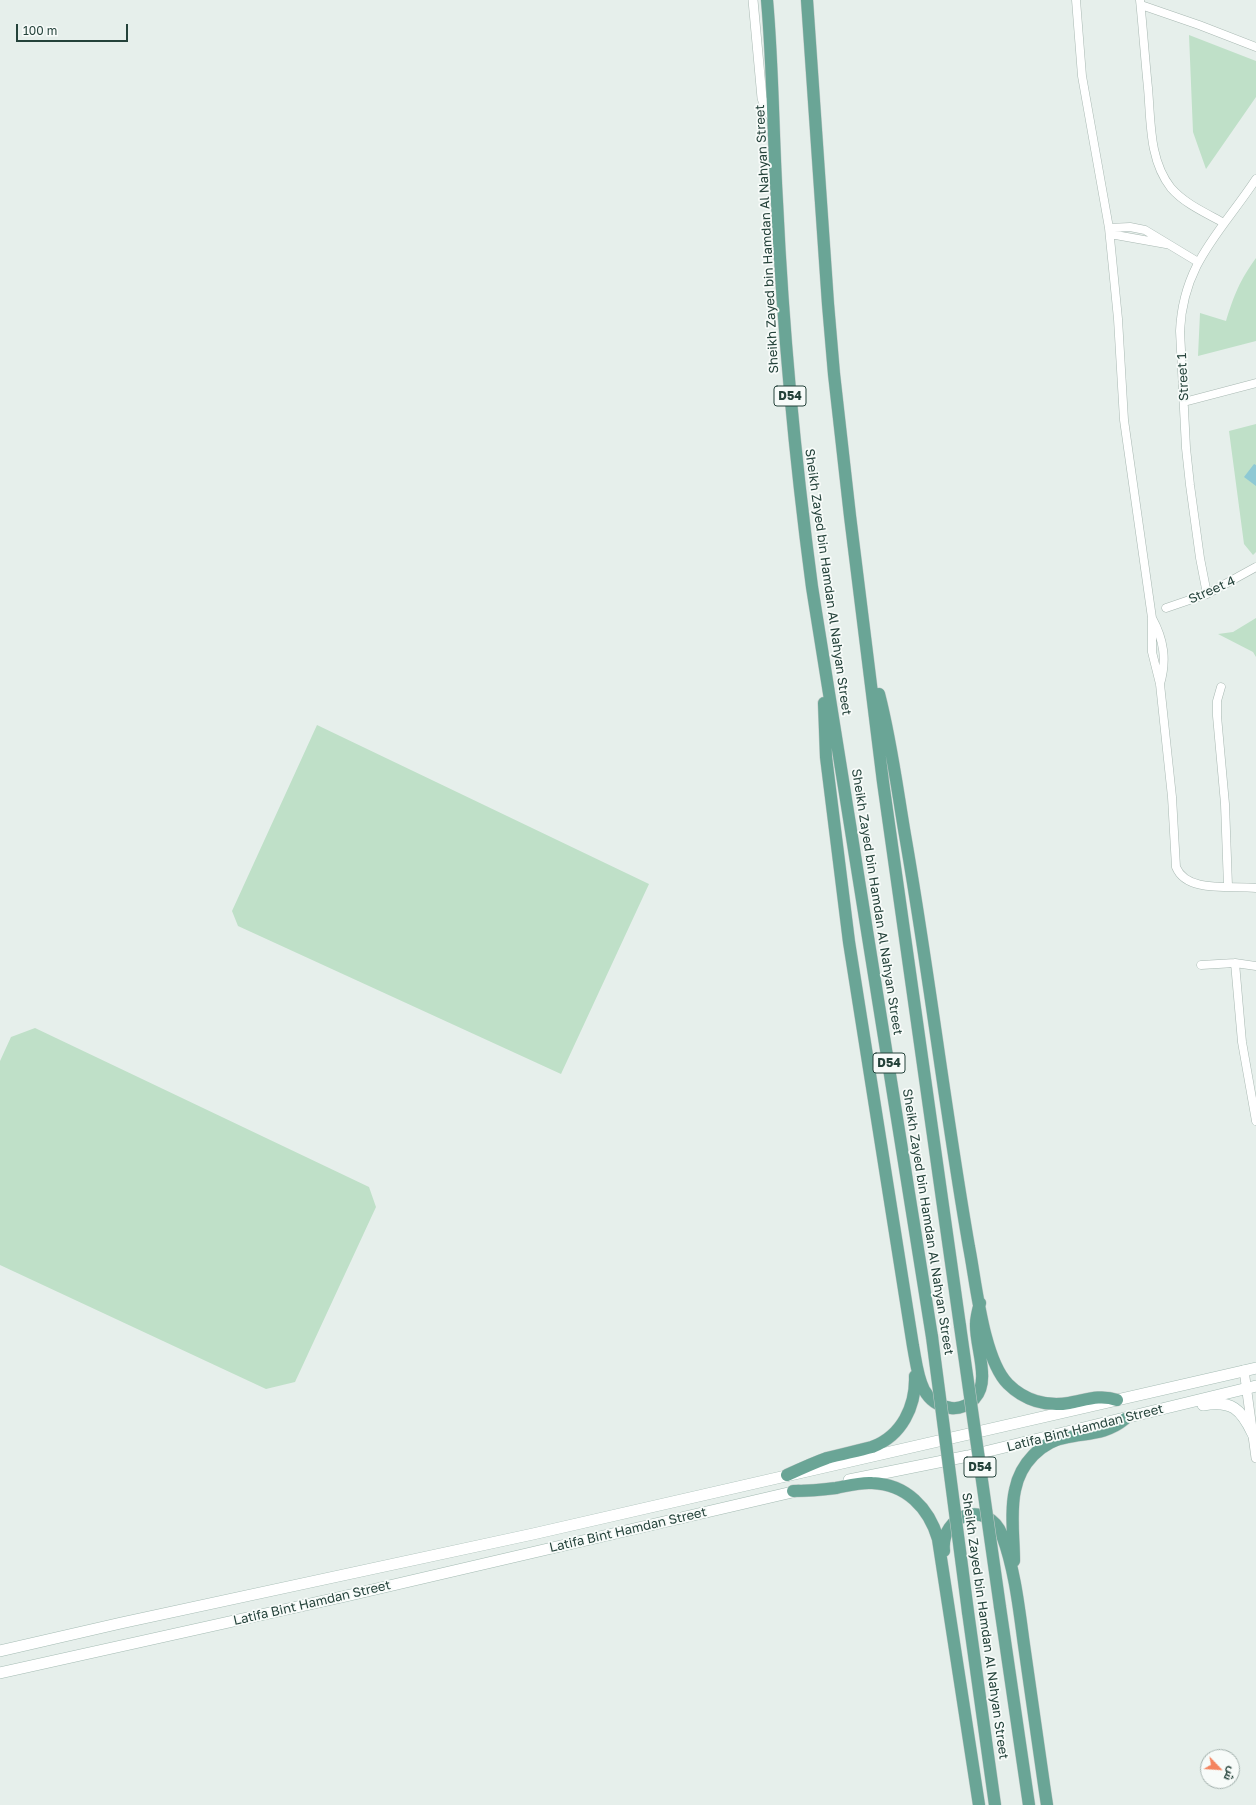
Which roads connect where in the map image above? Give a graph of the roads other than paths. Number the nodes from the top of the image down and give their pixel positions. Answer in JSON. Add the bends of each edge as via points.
{"nodes":[{"id":1,"x":753,"y":0,"type":"edge"},
{"id":2,"x":767,"y":0,"type":"edge"},
{"id":3,"x":807,"y":0,"type":"edge"},
{"id":4,"x":1076,"y":0,"type":"edge"},
{"id":5,"x":1141,"y":2,"type":"edge"},
{"id":6,"x":1256,"y":47,"type":"edge"},
{"id":7,"x":774,"y":120,"type":"junction"},
{"id":8,"x":1256,"y":179,"type":"edge"},
{"id":9,"x":1224,"y":223,"type":"junction"},
{"id":10,"x":1109,"y":231,"type":"junction"},
{"id":11,"x":1154,"y":234,"type":"junction"},
{"id":12,"x":1153,"y":243,"type":"junction"},
{"id":13,"x":1166,"y":244,"type":"junction"},
{"id":14,"x":1198,"y":262,"type":"junction"},
{"id":15,"x":1256,"y":383,"type":"edge"},
{"id":16,"x":1184,"y":402,"type":"junction"},
{"id":17,"x":1256,"y":567,"type":"edge"},
{"id":18,"x":1207,"y":594,"type":"junction"},
{"id":19,"x":1166,"y":608,"type":"dead end"},
{"id":20,"x":1152,"y":618,"type":"junction"},
{"id":21,"x":824,"y":664,"type":"junction"},
{"id":22,"x":869,"y":667,"type":"junction"},
{"id":23,"x":1160,"y":684,"type":"junction"},
{"id":24,"x":1221,"y":687,"type":"dead end"},
{"id":25,"x":1228,"y":886,"type":"junction"},
{"id":26,"x":1256,"y":888,"type":"edge"},
{"id":27,"x":1235,"y":963,"type":"junction"},
{"id":28,"x":1201,"y":965,"type":"dead end"},
{"id":29,"x":1256,"y":966,"type":"edge"},
{"id":30,"x":1256,"y":1121,"type":"edge"},
{"id":31,"x":980,"y":1303,"type":"junction"},
{"id":32,"x":914,"y":1346,"type":"junction"},
{"id":33,"x":1256,"y":1368,"type":"edge"},
{"id":34,"x":1244,"y":1370,"type":"junction"},
{"id":35,"x":1251,"y":1387,"type":"edge"},
{"id":36,"x":1117,"y":1400,"type":"junction"},
{"id":37,"x":1186,"y":1402,"type":"junction"},
{"id":38,"x":1124,"y":1419,"type":"junction"},
{"id":39,"x":1253,"y":1434,"type":"junction"},
{"id":40,"x":1256,"y":1458,"type":"edge"},
{"id":41,"x":787,"y":1475,"type":"junction"},
{"id":42,"x":793,"y":1491,"type":"junction"},
{"id":43,"x":1014,"y":1578,"type":"junction"},
{"id":44,"x":947,"y":1588,"type":"junction"},
{"id":45,"x":0,"y":1651,"type":"edge"},
{"id":46,"x":0,"y":1673,"type":"edge"},
{"id":47,"x":979,"y":1805,"type":"edge"},
{"id":48,"x":995,"y":1805,"type":"edge"},
{"id":49,"x":1029,"y":1805,"type":"edge"},
{"id":50,"x":1047,"y":1805,"type":"edge"}],
"edges":[{"from":1,"to":7,"type":"street","via":[[762,98],[766,110]]},
{"from":2,"to":7,"type":"main road","name":"Sheikh Zayed bin Hamdan Al Nahyan Street","number":"D54"},
{"from":3,"to":22,"type":"main road","name":"Sheikh Zayed bin Hamdan Al Nahyan Street","number":"D54","via":[[834,374]]},
{"from":4,"to":10,"type":"street","via":[[1083,82]]},
{"from":5,"to":6,"type":"street"},
{"from":5,"to":9,"type":"street","via":[[1152,140],[1159,168],[1171,188],[1189,204]]},
{"from":7,"to":21,"type":"main road","name":"Sheikh Zayed bin Hamdan Al Nahyan Street","number":"D54","via":[[793,432]]},
{"from":8,"to":9,"type":"street","name":"Street 1"},
{"from":9,"to":14,"type":"street","name":"Street 1"},
{"from":10,"to":11,"type":"street","via":[[1130,227]]},
{"from":10,"to":12,"type":"street","via":[[1120,237]]},
{"from":10,"to":20,"type":"street","via":[[1124,420]]},
{"from":11,"to":12,"type":"street"},
{"from":11,"to":13,"type":"street"},
{"from":12,"to":13,"type":"street"},
{"from":13,"to":14,"type":"street"},
{"from":14,"to":16,"type":"street","name":"Street 1","via":[[1184,296],[1181,314]]},
{"from":15,"to":16,"type":"street"},
{"from":16,"to":18,"type":"street","name":"Street 1","via":[[1190,485]]},
{"from":17,"to":18,"type":"street","name":"Street 4"},
{"from":18,"to":19,"type":"street","name":"Street 4"},
{"from":20,"to":23,"type":"street","via":[[1152,652]]},
{"from":20,"to":23,"type":"street","via":[[1164,650]]},
{"from":21,"to":32,"type":"main road","via":[[826,757],[849,942]]},
{"from":21,"to":48,"type":"main road","name":"Sheikh Zayed bin Hamdan Al Nahyan Street","number":"D54","bridge":true,"via":[[932,1337]]},
{"from":22,"to":31,"type":"main road","via":[[878,692],[891,750],[957,1176]]},
{"from":22,"to":49,"type":"main road","name":"Sheikh Zayed bin Hamdan Al Nahyan Street","number":"D54","bridge":true,"via":[[883,782]]},
{"from":23,"to":25,"type":"street","via":[[1172,797],[1176,867],[1184,878],[1193,884]]},
{"from":24,"to":25,"type":"street","via":[[1217,701],[1217,716],[1224,791]]},
{"from":25,"to":26,"type":"street"},
{"from":27,"to":28,"type":"street"},
{"from":27,"to":29,"type":"street"},
{"from":27,"to":30,"type":"street","via":[[1242,1042]]},
{"from":31,"to":32,"type":"main road","via":[[976,1325],[982,1383],[980,1392],[968,1405],[960,1408],[944,1407],[928,1397],[920,1381]]},
{"from":31,"to":36,"type":"main road","via":[[992,1360],[1001,1376],[1018,1392],[1038,1402],[1052,1404],[1098,1397]]},
{"from":32,"to":41,"type":"main road","via":[[914,1398],[907,1416],[895,1432],[873,1446],[826,1459]]},
{"from":33,"to":34,"type":"main road","name":"Latifa Bint Hamdan Street"},
{"from":34,"to":35,"type":"street"},
{"from":34,"to":36,"type":"main road","name":"Latifa Bint Hamdan Street"},
{"from":35,"to":37,"type":"main road","name":"Latifa Bint Hamdan Street"},
{"from":35,"to":39,"type":"street"},
{"from":36,"to":41,"type":"main road","name":"Latifa Bint Hamdan Street"},
{"from":37,"to":38,"type":"main road","name":"Latifa Bint Hamdan Street"},
{"from":37,"to":39,"type":"main road","via":[[1230,1406],[1242,1414]]},
{"from":38,"to":42,"type":"main road","name":"Latifa Bint Hamdan Street","via":[[968,1456]]},
{"from":38,"to":43,"type":"main road","via":[[1106,1431],[1066,1437],[1050,1443],[1036,1453],[1025,1466],[1015,1490]]},
{"from":39,"to":40,"type":"street"},
{"from":41,"to":45,"type":"main road","name":"Latifa Bint Hamdan Street"},
{"from":42,"to":44,"type":"main road","via":[[825,1490],[870,1482],[904,1491],[923,1508],[935,1527]]},
{"from":42,"to":46,"type":"main road","name":"Latifa Bint Hamdan Street","via":[[346,1596]]},
{"from":43,"to":44,"type":"main road","via":[[998,1526],[991,1519],[971,1514],[954,1522],[945,1537],[943,1546]]},
{"from":43,"to":50,"type":"main road"},
{"from":44,"to":47,"type":"main road"}]}
